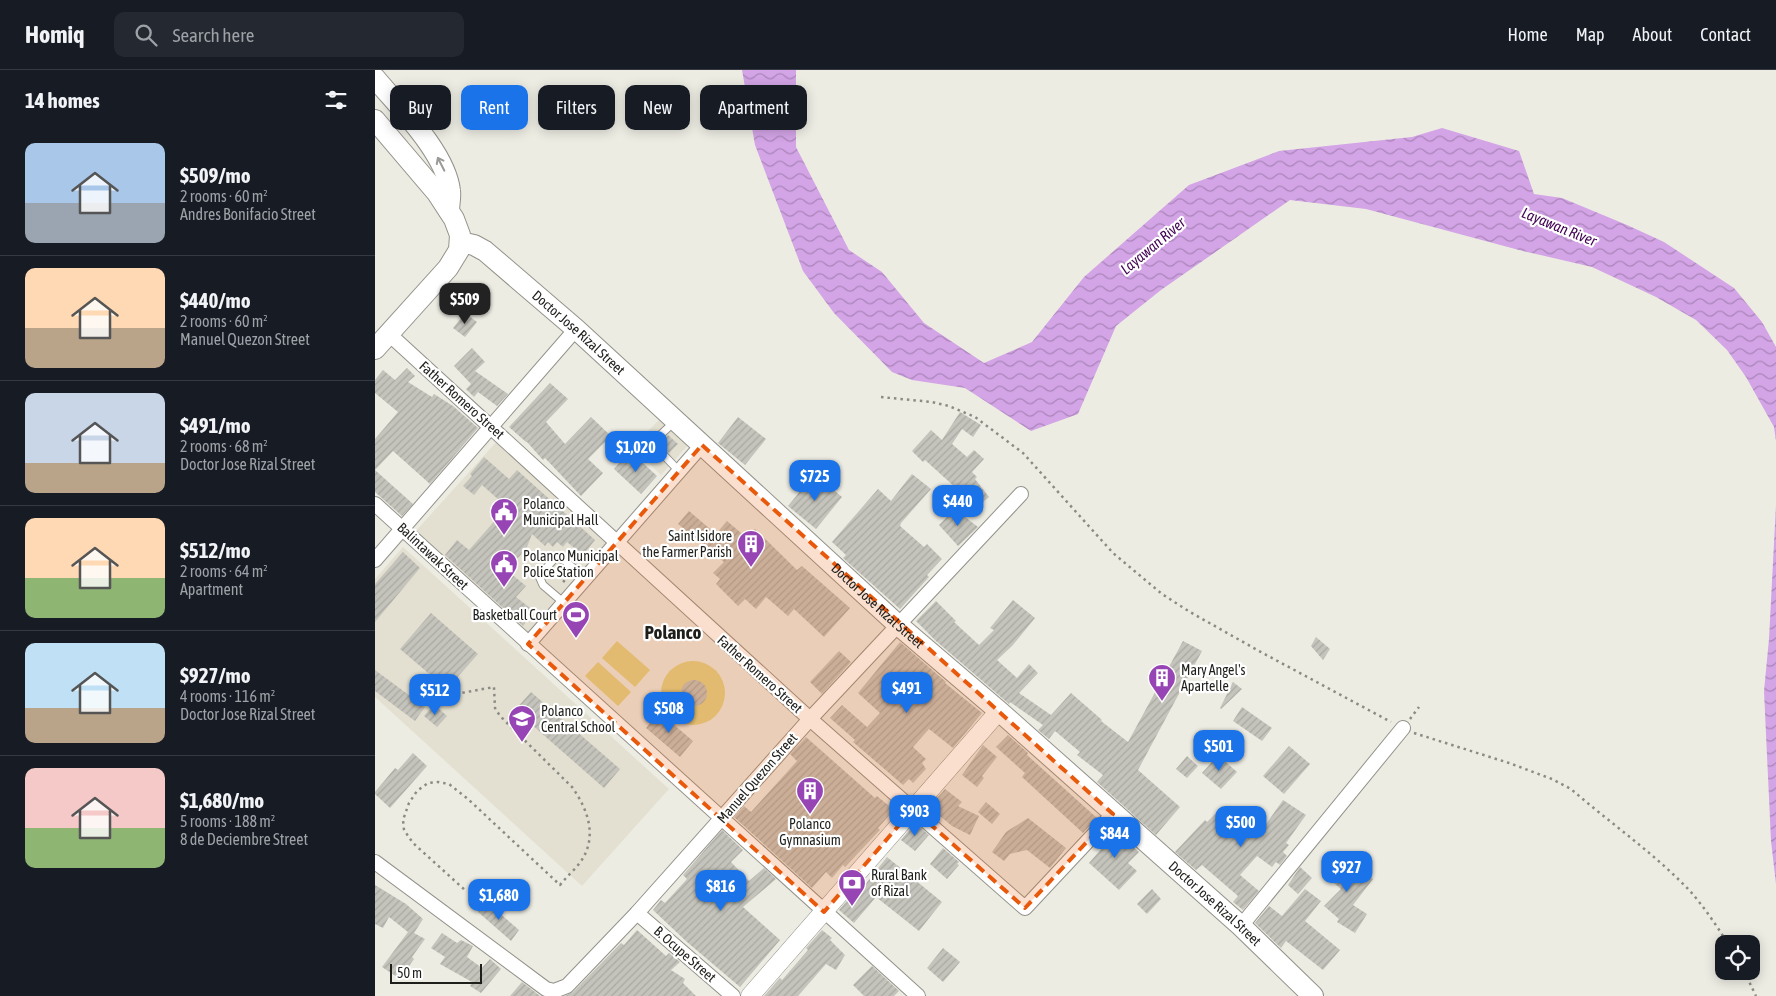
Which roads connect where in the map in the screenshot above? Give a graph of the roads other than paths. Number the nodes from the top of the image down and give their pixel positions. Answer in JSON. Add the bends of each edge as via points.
{"nodes":[{"id":1,"x":375,"y":78,"type":"edge"},
{"id":2,"x":378,"y":123,"type":"edge"},
{"id":3,"x":449,"y":210,"type":"junction"},
{"id":4,"x":460,"y":242,"type":"junction"},
{"id":5,"x":576,"y":329,"type":"junction"},
{"id":6,"x":389,"y":334,"type":"junction"},
{"id":7,"x":375,"y":349,"type":"edge"},
{"id":8,"x":675,"y":420,"type":"junction"},
{"id":9,"x":490,"y":426,"type":"junction"},
{"id":10,"x":702,"y":445,"type":"junction"},
{"id":11,"x":679,"y":471,"type":"junction"},
{"id":12,"x":1021,"y":494,"type":"dead end"},
{"id":13,"x":375,"y":504,"type":"edge"},
{"id":14,"x":403,"y":528,"type":"junction"},
{"id":15,"x":617,"y":542,"type":"junction"},
{"id":16,"x":375,"y":560,"type":"edge"},
{"id":17,"x":585,"y":578,"type":"junction"},
{"id":18,"x":563,"y":603,"type":"junction"},
{"id":19,"x":897,"y":624,"type":"junction"},
{"id":20,"x":528,"y":644,"type":"junction"},
{"id":21,"x":999,"y":711,"type":"junction"},
{"id":22,"x":809,"y":719,"type":"junction"},
{"id":23,"x":1403,"y":728,"type":"road end"},
{"id":24,"x":913,"y":809,"type":"junction"},
{"id":25,"x":1113,"y":814,"type":"junction"},
{"id":26,"x":722,"y":818,"type":"junction"},
{"id":27,"x":375,"y":862,"type":"edge"},
{"id":28,"x":824,"y":912,"type":"junction"},
{"id":29,"x":637,"y":913,"type":"junction"},
{"id":30,"x":1241,"y":926,"type":"junction"},
{"id":31,"x":733,"y":996,"type":"edge"},
{"id":32,"x":750,"y":996,"type":"edge"},
{"id":33,"x":918,"y":996,"type":"edge"},
{"id":34,"x":1313,"y":996,"type":"edge"}],
"edges":[{"from":3,"to":1,"type":"main road","one_way":true,"via":[[450,191],[444,169],[427,141]]},
{"from":2,"to":3,"type":"main road"},
{"from":3,"to":4,"type":"main road","via":[[458,228]]},
{"from":4,"to":5,"type":"main road","name":"Doctor Jose Rizal Street","via":[[485,251]]},
{"from":4,"to":6,"type":"main road","via":[[448,268]]},
{"from":5,"to":8,"type":"main road","name":"Doctor Jose Rizal Street"},
{"from":5,"to":9,"type":"street"},
{"from":6,"to":7,"type":"main road"},
{"from":6,"to":9,"type":"street","name":"Father Romero Street"},
{"from":8,"to":10,"type":"main road","name":"Doctor Jose Rizal Street"},
{"from":8,"to":11,"type":"lane","via":[[654,443]]},
{"from":9,"to":14,"type":"street"},
{"from":9,"to":15,"type":"street","name":"Father Romero Street"},
{"from":10,"to":11,"type":"street"},
{"from":10,"to":19,"type":"main road","name":"Doctor Jose Rizal Street"},
{"from":11,"to":15,"type":"street"},
{"from":12,"to":19,"type":"street","name":"Manuel Quezon Street"},
{"from":13,"to":14,"type":"street","name":"Balintawak Street"},
{"from":14,"to":16,"type":"street"},
{"from":14,"to":20,"type":"street","name":"Balintawak Street"},
{"from":15,"to":17,"type":"street"},
{"from":15,"to":22,"type":"street","name":"Father Romero Street"},
{"from":17,"to":18,"type":"street"},
{"from":17,"to":18,"type":"lane","via":[[556,557],[539,576],[543,585]]},
{"from":18,"to":20,"type":"street"},
{"from":19,"to":21,"type":"main road","name":"Doctor Jose Rizal Street"},
{"from":19,"to":22,"type":"street","name":"Manuel Quezon Street"},
{"from":20,"to":26,"type":"street","name":"Balintawak Street"},
{"from":21,"to":24,"type":"street"},
{"from":21,"to":25,"type":"main road","name":"Doctor Jose Rizal Street"},
{"from":22,"to":24,"type":"street","name":"Father Romero Street"},
{"from":22,"to":26,"type":"street","name":"Manuel Quezon Street"},
{"from":23,"to":30,"type":"street"},
{"from":24,"to":25,"type":"street","name":"Father Romero Street","via":[[1025,908]]},
{"from":24,"to":28,"type":"street"},
{"from":25,"to":30,"type":"main road","name":"Doctor Jose Rizal Street"},
{"from":26,"to":28,"type":"street","name":"Balintawak Street"},
{"from":26,"to":29,"type":"street","name":"Manuel Quezon Street"},
{"from":27,"to":29,"type":"street","name":"Manuel Quezon Street","via":[[537,983],[553,991],[567,986]]},
{"from":28,"to":32,"type":"street"},
{"from":28,"to":33,"type":"street","name":"Balintawak Street"},
{"from":29,"to":31,"type":"street","name":"B. Ocupe Street"},
{"from":30,"to":34,"type":"main road","name":"Doctor Jose Rizal Street"}]}
